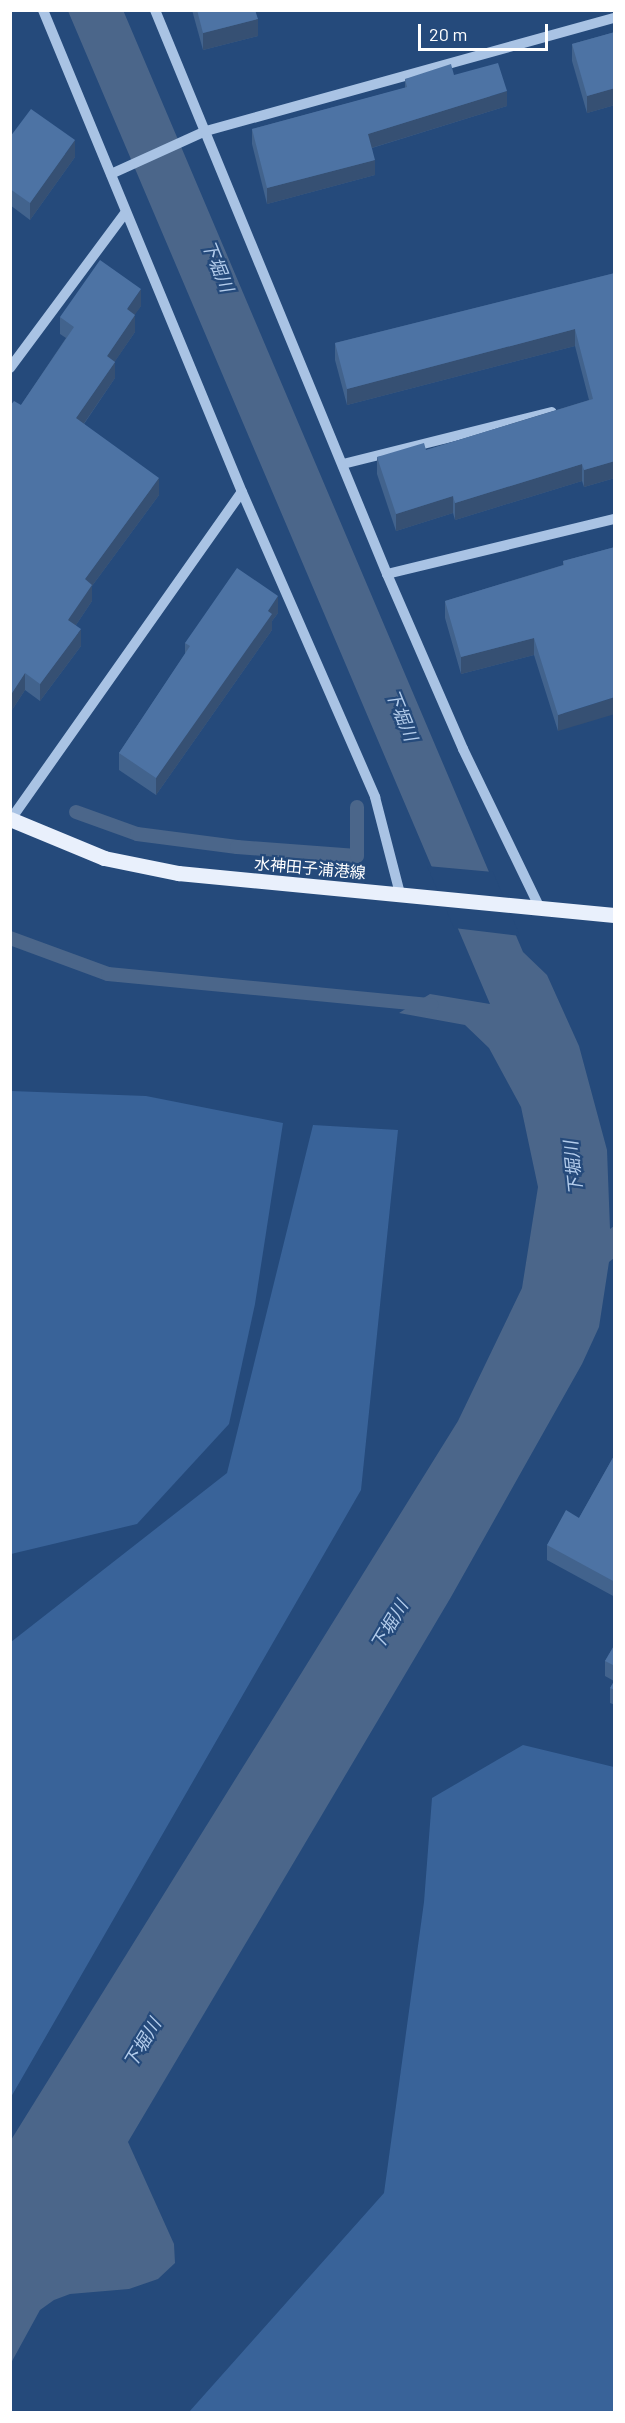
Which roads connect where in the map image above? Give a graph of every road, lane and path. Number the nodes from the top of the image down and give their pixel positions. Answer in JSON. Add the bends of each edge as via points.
{"nodes":[{"id":1,"x":43,"y":10,"type":"edge"},
{"id":2,"x":155,"y":10,"type":"edge"},
{"id":3,"x":615,"y":18,"type":"edge"},
{"id":4,"x":206,"y":131,"type":"junction"},
{"id":5,"x":111,"y":174,"type":"junction"},
{"id":6,"x":126,"y":212,"type":"junction"},
{"id":7,"x":10,"y":368,"type":"edge"},
{"id":8,"x":568,"y":408,"type":"edge"},
{"id":9,"x":343,"y":464,"type":"junction"},
{"id":10,"x":242,"y":492,"type":"junction"},
{"id":11,"x":615,"y":519,"type":"edge"},
{"id":12,"x":387,"y":574,"type":"junction"},
{"id":13,"x":11,"y":819,"type":"edge"},
{"id":14,"x":400,"y":894,"type":"junction"},
{"id":15,"x":540,"y":908,"type":"junction"},
{"id":16,"x":615,"y":915,"type":"edge"}],
"edges":[{"from":1,"to":5,"type":"street"},
{"from":2,"to":4,"type":"street"},
{"from":3,"to":4,"type":"street"},
{"from":4,"to":5,"type":"street"},
{"from":4,"to":9,"type":"street"},
{"from":5,"to":6,"type":"street"},
{"from":6,"to":7,"type":"street"},
{"from":6,"to":10,"type":"street"},
{"from":8,"to":9,"type":"street"},
{"from":9,"to":12,"type":"street"},
{"from":10,"to":13,"type":"street"},
{"from":10,"to":14,"type":"street","via":[[375,797]]},
{"from":11,"to":12,"type":"street"},
{"from":12,"to":15,"type":"street","via":[[463,749]]},
{"from":13,"to":14,"type":"main road","name":"水神田子浦港線","via":[[104,858],[178,873]]},
{"from":14,"to":15,"type":"main road","name":"水神田子浦港線"},
{"from":15,"to":16,"type":"main road","name":"水神田子浦港線"}]}
